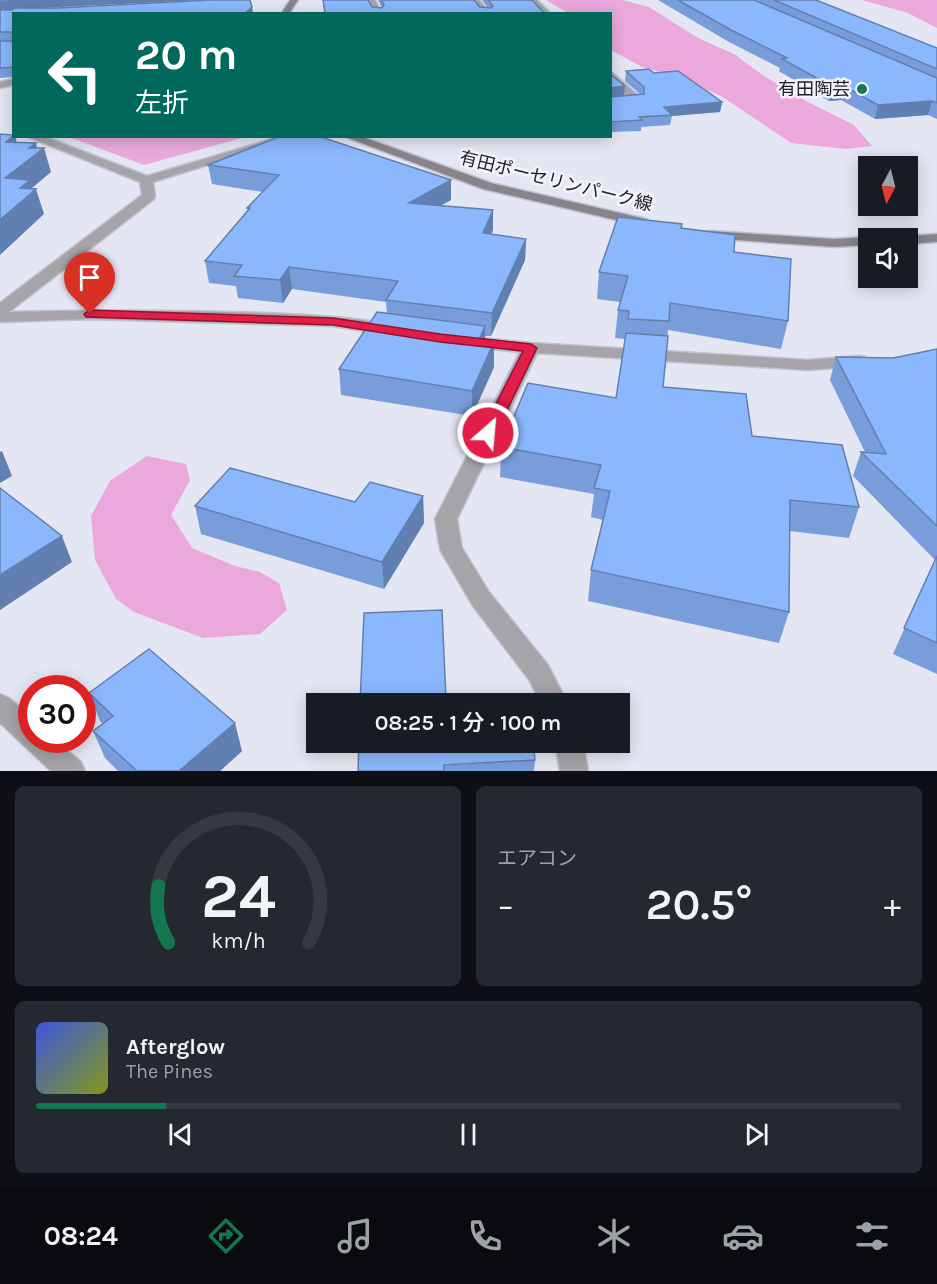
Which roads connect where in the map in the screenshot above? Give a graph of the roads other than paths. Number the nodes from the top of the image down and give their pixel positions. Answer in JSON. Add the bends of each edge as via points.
{"nodes":[{"id":1,"x":475,"y":0,"type":"edge"},
{"id":2,"x":533,"y":0,"type":"edge"},
{"id":3,"x":485,"y":12,"type":"edge"},
{"id":4,"x":545,"y":12,"type":"edge"},
{"id":5,"x":612,"y":76,"type":"edge"},
{"id":6,"x":612,"y":102,"type":"edge"},
{"id":7,"x":36,"y":138,"type":"edge"},
{"id":8,"x":289,"y":138,"type":"edge"},
{"id":9,"x":354,"y":138,"type":"edge"},
{"id":10,"x":146,"y":180,"type":"junction"},
{"id":11,"x":659,"y":226,"type":"edge"},
{"id":12,"x":694,"y":233,"type":"edge"},
{"id":13,"x":937,"y":238,"type":"edge"},
{"id":14,"x":918,"y":239,"type":"edge"},
{"id":15,"x":858,"y":242,"type":"edge"},
{"id":16,"x":0,"y":311,"type":"edge"},
{"id":17,"x":0,"y":317,"type":"edge"},
{"id":18,"x":408,"y":333,"type":"edge"},
{"id":19,"x":452,"y":339,"type":"edge"},
{"id":20,"x":531,"y":348,"type":"junction"},
{"id":21,"x":872,"y":360,"type":"edge"},
{"id":22,"x":549,"y":693,"type":"edge"},
{"id":23,"x":0,"y":705,"type":"edge"},
{"id":24,"x":18,"y":722,"type":"edge"},
{"id":25,"x":51,"y":753,"type":"edge"},
{"id":26,"x":570,"y":753,"type":"edge"},
{"id":27,"x":71,"y":771,"type":"edge"},
{"id":28,"x":574,"y":771,"type":"edge"}],
"edges":[{"from":1,"to":3,"type":"street"},
{"from":2,"to":4,"type":"street"},
{"from":5,"to":6,"type":"street","via":[[637,100]]},
{"from":7,"to":10,"type":"street"},
{"from":8,"to":10,"type":"street"},
{"from":9,"to":11,"type":"main road","name":"有田ポーセリンパーク線","via":[[487,186]]},
{"from":10,"to":16,"type":"street","via":[[149,196]]},
{"from":12,"to":15,"type":"main road","via":[[764,240]]},
{"from":13,"to":14,"type":"main road"},
{"from":17,"to":18,"type":"street","via":[[90,314],[333,321]]},
{"from":19,"to":20,"type":"street"},
{"from":20,"to":21,"type":"street","via":[[808,365]]},
{"from":20,"to":22,"type":"street","via":[[446,519],[451,549]]},
{"from":23,"to":24,"type":"street"},
{"from":25,"to":27,"type":"street"},
{"from":26,"to":28,"type":"street"}]}
